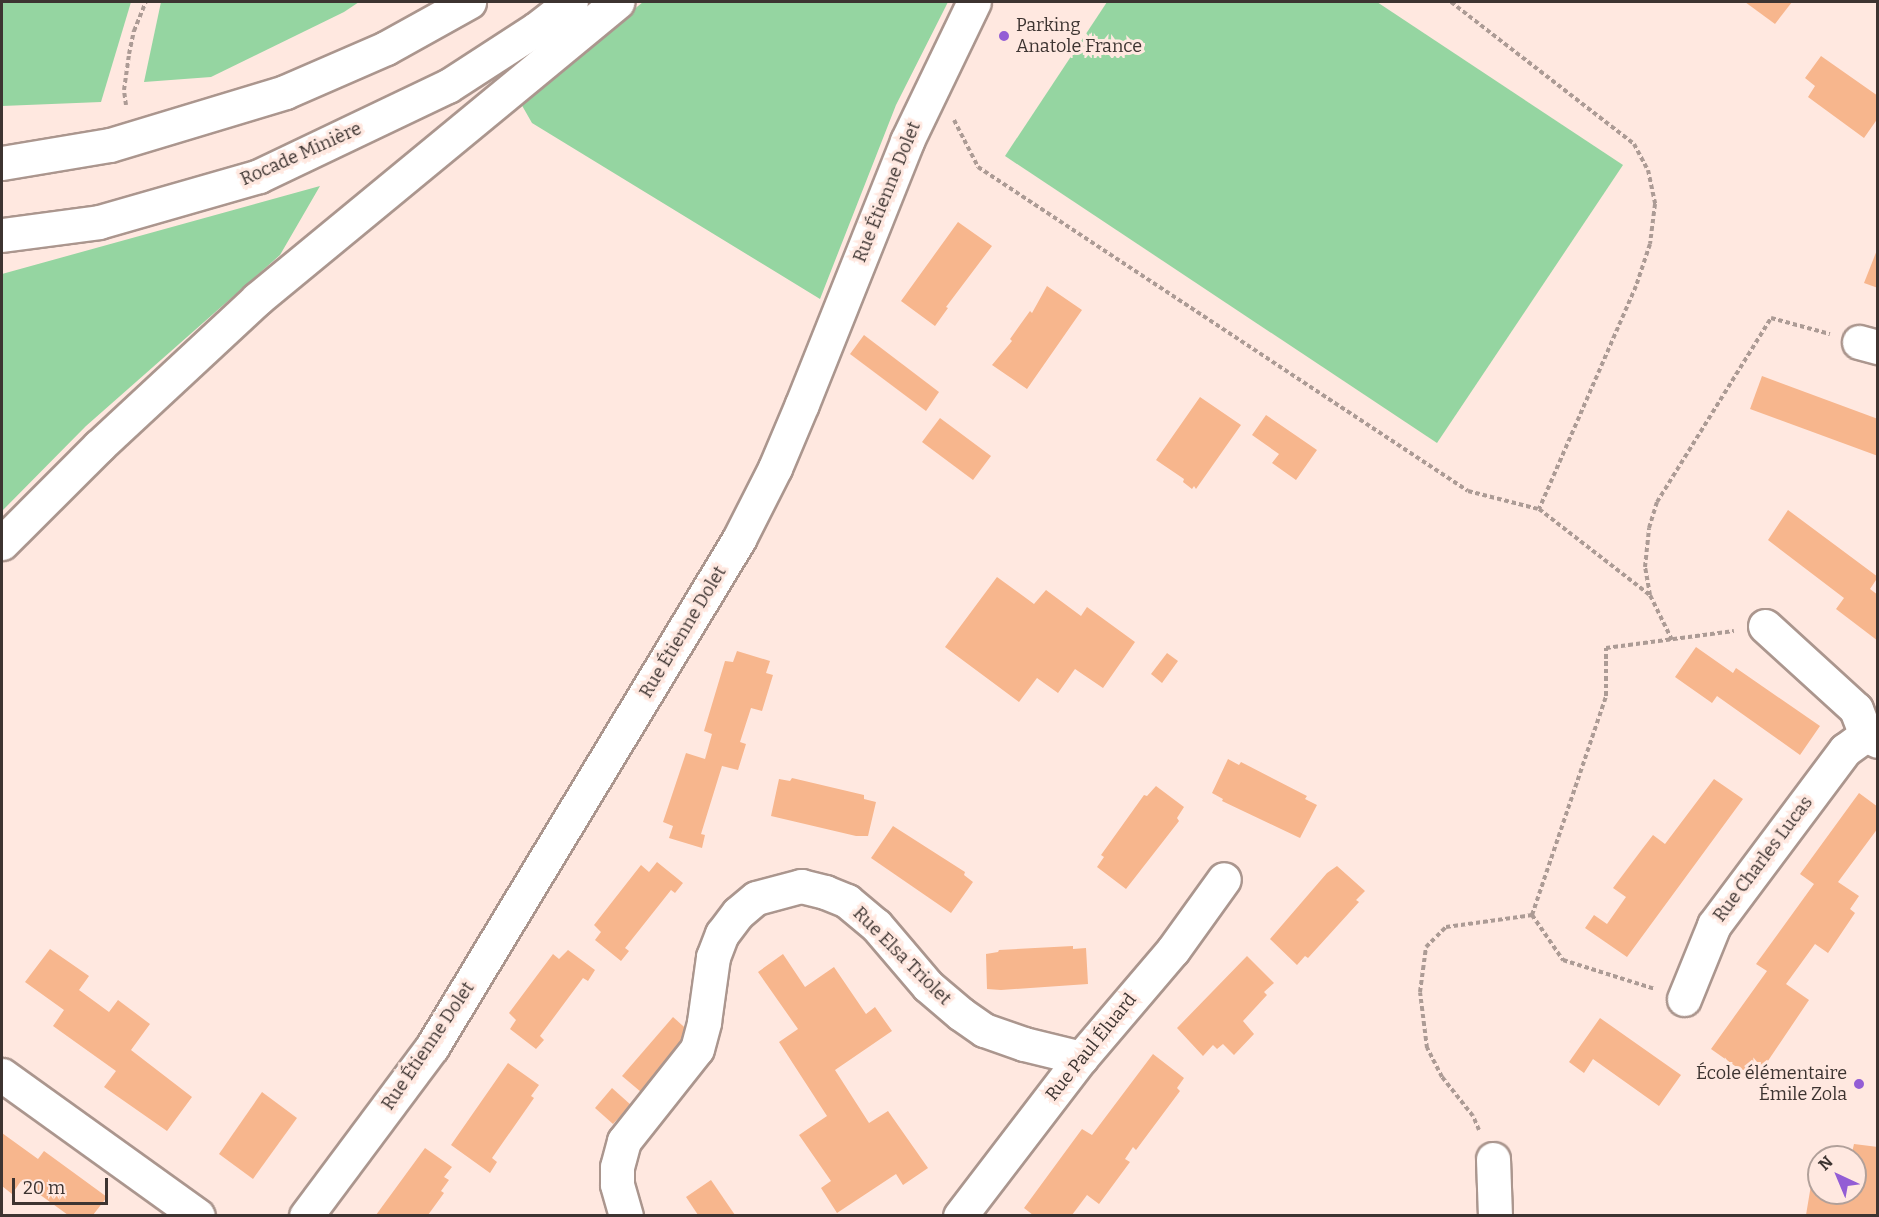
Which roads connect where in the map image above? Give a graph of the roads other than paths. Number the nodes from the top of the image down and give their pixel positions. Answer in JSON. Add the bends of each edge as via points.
{"nodes":[{"id":1,"x":438,"y":2,"type":"edge"},
{"id":2,"x":469,"y":2,"type":"edge"},
{"id":3,"x":571,"y":2,"type":"edge"},
{"id":4,"x":617,"y":2,"type":"edge"},
{"id":5,"x":974,"y":2,"type":"edge"},
{"id":6,"x":386,"y":48,"type":"junction"},
{"id":7,"x":2,"y":162,"type":"edge"},
{"id":8,"x":2,"y":235,"type":"edge"},
{"id":9,"x":2,"y":543,"type":"edge"},
{"id":10,"x":1765,"y":626,"type":"road end"},
{"id":11,"x":1872,"y":738,"type":"edge"},
{"id":12,"x":1224,"y":879,"type":"dead end"},
{"id":13,"x":1684,"y":999,"type":"road end"},
{"id":14,"x":1081,"y":1058,"type":"junction"},
{"id":15,"x":2,"y":1075,"type":"edge"},
{"id":16,"x":1493,"y":1159,"type":"road end"},
{"id":17,"x":198,"y":1215,"type":"edge"},
{"id":18,"x":306,"y":1215,"type":"edge"},
{"id":19,"x":626,"y":1215,"type":"edge"},
{"id":20,"x":960,"y":1215,"type":"edge"},
{"id":21,"x":1496,"y":1215,"type":"edge"}],
"edges":[{"from":1,"to":6,"type":"main road"},
{"from":2,"to":6,"type":"main road"},
{"from":3,"to":8,"type":"main road","name":"Rocade Minière","via":[[448,86],[259,176],[99,222]]},
{"from":4,"to":9,"type":"main road","via":[[257,299],[99,446]]},
{"from":5,"to":18,"type":"main road","name":"Rue Étienne Dolet","via":[[907,141],[802,404],[739,539],[432,1047]]},
{"from":6,"to":7,"type":"main road","via":[[285,92],[131,139]]},
{"from":10,"to":11,"type":"main road","via":[[1856,709]]},
{"from":11,"to":13,"type":"main road","name":"Rue Charles Lucas","via":[[1845,750],[1714,925]]},
{"from":12,"to":14,"type":"main road","name":"Rue Paul Éluard","via":[[1173,950]]},
{"from":14,"to":19,"type":"main road","name":"Rue Elsa Triolet","via":[[1024,1044],[961,1014],[928,986],[876,925],[847,901],[801,886],[756,898],[738,913],[716,949],[697,1049],[624,1141],[617,1184]]},
{"from":14,"to":20,"type":"main road","name":"Rue Paul Éluard"},
{"from":15,"to":17,"type":"main road"},
{"from":16,"to":21,"type":"main road"}]}
